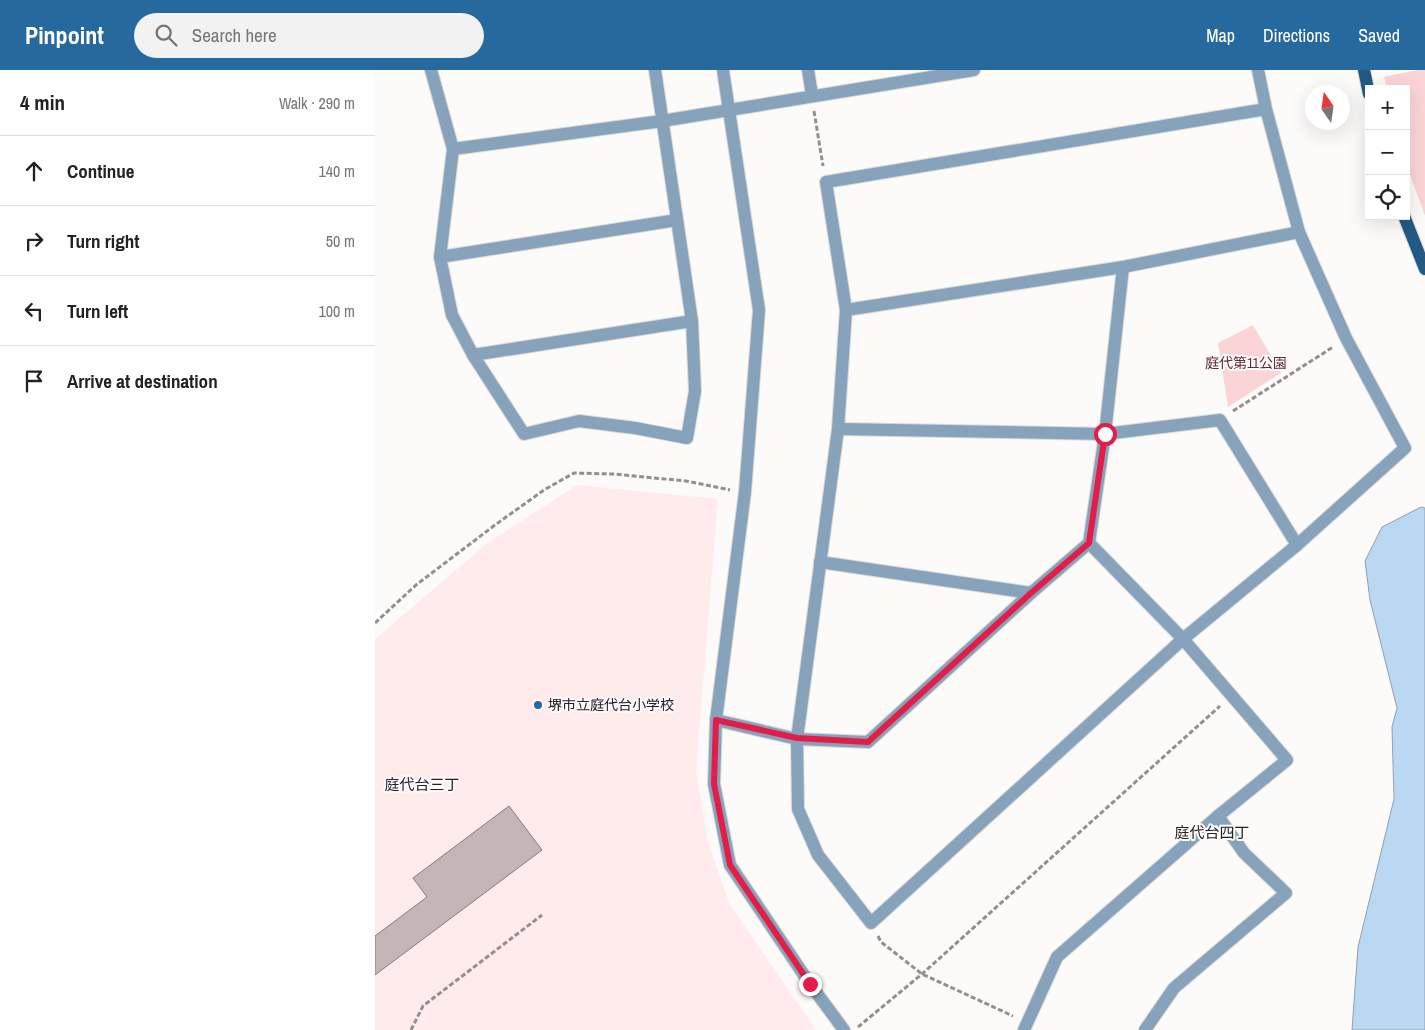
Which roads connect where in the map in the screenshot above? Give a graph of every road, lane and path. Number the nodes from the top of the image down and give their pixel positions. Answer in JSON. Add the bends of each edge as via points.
{"nodes":[{"id":1,"x":431,"y":70,"type":"edge"},
{"id":2,"x":655,"y":70,"type":"edge"},
{"id":3,"x":723,"y":70,"type":"edge"},
{"id":4,"x":808,"y":70,"type":"edge"},
{"id":5,"x":973,"y":70,"type":"edge"},
{"id":6,"x":1258,"y":70,"type":"edge"},
{"id":7,"x":1363,"y":70,"type":"edge"},
{"id":8,"x":1367,"y":85,"type":"edge"},
{"id":9,"x":812,"y":95,"type":"junction"},
{"id":10,"x":730,"y":109,"type":"junction"},
{"id":11,"x":1266,"y":110,"type":"junction"},
{"id":12,"x":662,"y":121,"type":"junction"},
{"id":13,"x":453,"y":149,"type":"junction"},
{"id":14,"x":825,"y":182,"type":"junction"},
{"id":15,"x":677,"y":220,"type":"junction"},
{"id":16,"x":1405,"y":220,"type":"edge"},
{"id":17,"x":1299,"y":232,"type":"junction"},
{"id":18,"x":440,"y":257,"type":"junction"},
{"id":19,"x":1123,"y":267,"type":"junction"},
{"id":20,"x":1425,"y":269,"type":"edge"},
{"id":21,"x":846,"y":310,"type":"junction"},
{"id":22,"x":692,"y":321,"type":"junction"},
{"id":23,"x":1346,"y":338,"type":"junction"},
{"id":24,"x":473,"y":355,"type":"junction"},
{"id":25,"x":1220,"y":420,"type":"junction"},
{"id":26,"x":838,"y":429,"type":"junction"},
{"id":27,"x":1105,"y":434,"type":"junction"},
{"id":28,"x":745,"y":492,"type":"junction"},
{"id":29,"x":1089,"y":543,"type":"junction"},
{"id":30,"x":1297,"y":545,"type":"junction"},
{"id":31,"x":820,"y":562,"type":"junction"},
{"id":32,"x":1031,"y":593,"type":"junction"},
{"id":33,"x":375,"y":623,"type":"edge"},
{"id":34,"x":1183,"y":639,"type":"junction"},
{"id":35,"x":1231,"y":695,"type":"junction"},
{"id":36,"x":716,"y":720,"type":"junction"},
{"id":37,"x":797,"y":738,"type":"junction"},
{"id":38,"x":1218,"y":816,"type":"junction"},
{"id":39,"x":542,"y":915,"type":"dead end"},
{"id":40,"x":871,"y":923,"type":"junction"},
{"id":41,"x":922,"y":974,"type":"junction"},
{"id":42,"x":1026,"y":1026,"type":"edge"},
{"id":43,"x":411,"y":1030,"type":"edge"},
{"id":44,"x":844,"y":1030,"type":"edge"},
{"id":45,"x":854,"y":1030,"type":"edge"},
{"id":46,"x":1145,"y":1030,"type":"edge"}],
"edges":[{"from":1,"to":13,"type":"street"},
{"from":2,"to":12,"type":"street"},
{"from":3,"to":10,"type":"street"},
{"from":4,"to":9,"type":"street"},
{"from":5,"to":9,"type":"street"},
{"from":6,"to":11,"type":"street"},
{"from":7,"to":8,"type":"main road"},
{"from":9,"to":10,"type":"street"},
{"from":9,"to":14,"type":"path"},
{"from":10,"to":12,"type":"street"},
{"from":10,"to":28,"type":"street","via":[[759,310]]},
{"from":11,"to":14,"type":"street"},
{"from":11,"to":17,"type":"street"},
{"from":12,"to":13,"type":"street"},
{"from":12,"to":15,"type":"street"},
{"from":13,"to":18,"type":"street"},
{"from":14,"to":21,"type":"street"},
{"from":15,"to":18,"type":"street"},
{"from":15,"to":22,"type":"street"},
{"from":16,"to":20,"type":"main road"},
{"from":17,"to":19,"type":"street"},
{"from":17,"to":23,"type":"street"},
{"from":18,"to":24,"type":"street","via":[[452,314]]},
{"from":19,"to":21,"type":"street"},
{"from":19,"to":27,"type":"street"},
{"from":21,"to":26,"type":"street"},
{"from":22,"to":24,"type":"street"},
{"from":22,"to":24,"type":"street","via":[[695,391],[687,438],[579,421],[524,434]]},
{"from":23,"to":25,"type":"path"},
{"from":23,"to":30,"type":"street","via":[[1405,448]]},
{"from":25,"to":27,"type":"street"},
{"from":25,"to":30,"type":"street"},
{"from":26,"to":27,"type":"street"},
{"from":26,"to":31,"type":"street"},
{"from":27,"to":29,"type":"street"},
{"from":28,"to":33,"type":"path","via":[[687,481],[575,474],[544,490],[495,525],[416,585]]},
{"from":28,"to":36,"type":"street"},
{"from":29,"to":32,"type":"street"},
{"from":29,"to":34,"type":"street"},
{"from":30,"to":34,"type":"street"},
{"from":31,"to":32,"type":"street"},
{"from":31,"to":37,"type":"street"},
{"from":32,"to":37,"type":"street","via":[[868,742]]},
{"from":34,"to":35,"type":"street"},
{"from":34,"to":40,"type":"street"},
{"from":35,"to":38,"type":"street","via":[[1287,760]]},
{"from":35,"to":41,"type":"path"},
{"from":36,"to":37,"type":"street"},
{"from":36,"to":44,"type":"street","via":[[714,784],[730,865]]},
{"from":37,"to":40,"type":"street","via":[[798,809],[818,855]]},
{"from":38,"to":42,"type":"street","via":[[1057,957]]},
{"from":38,"to":46,"type":"street","via":[[1244,853],[1286,893],[1174,988]]},
{"from":39,"to":43,"type":"path","via":[[423,1006]]},
{"from":40,"to":41,"type":"path","via":[[881,942]]},
{"from":41,"to":42,"type":"path"},
{"from":41,"to":45,"type":"path"}]}
